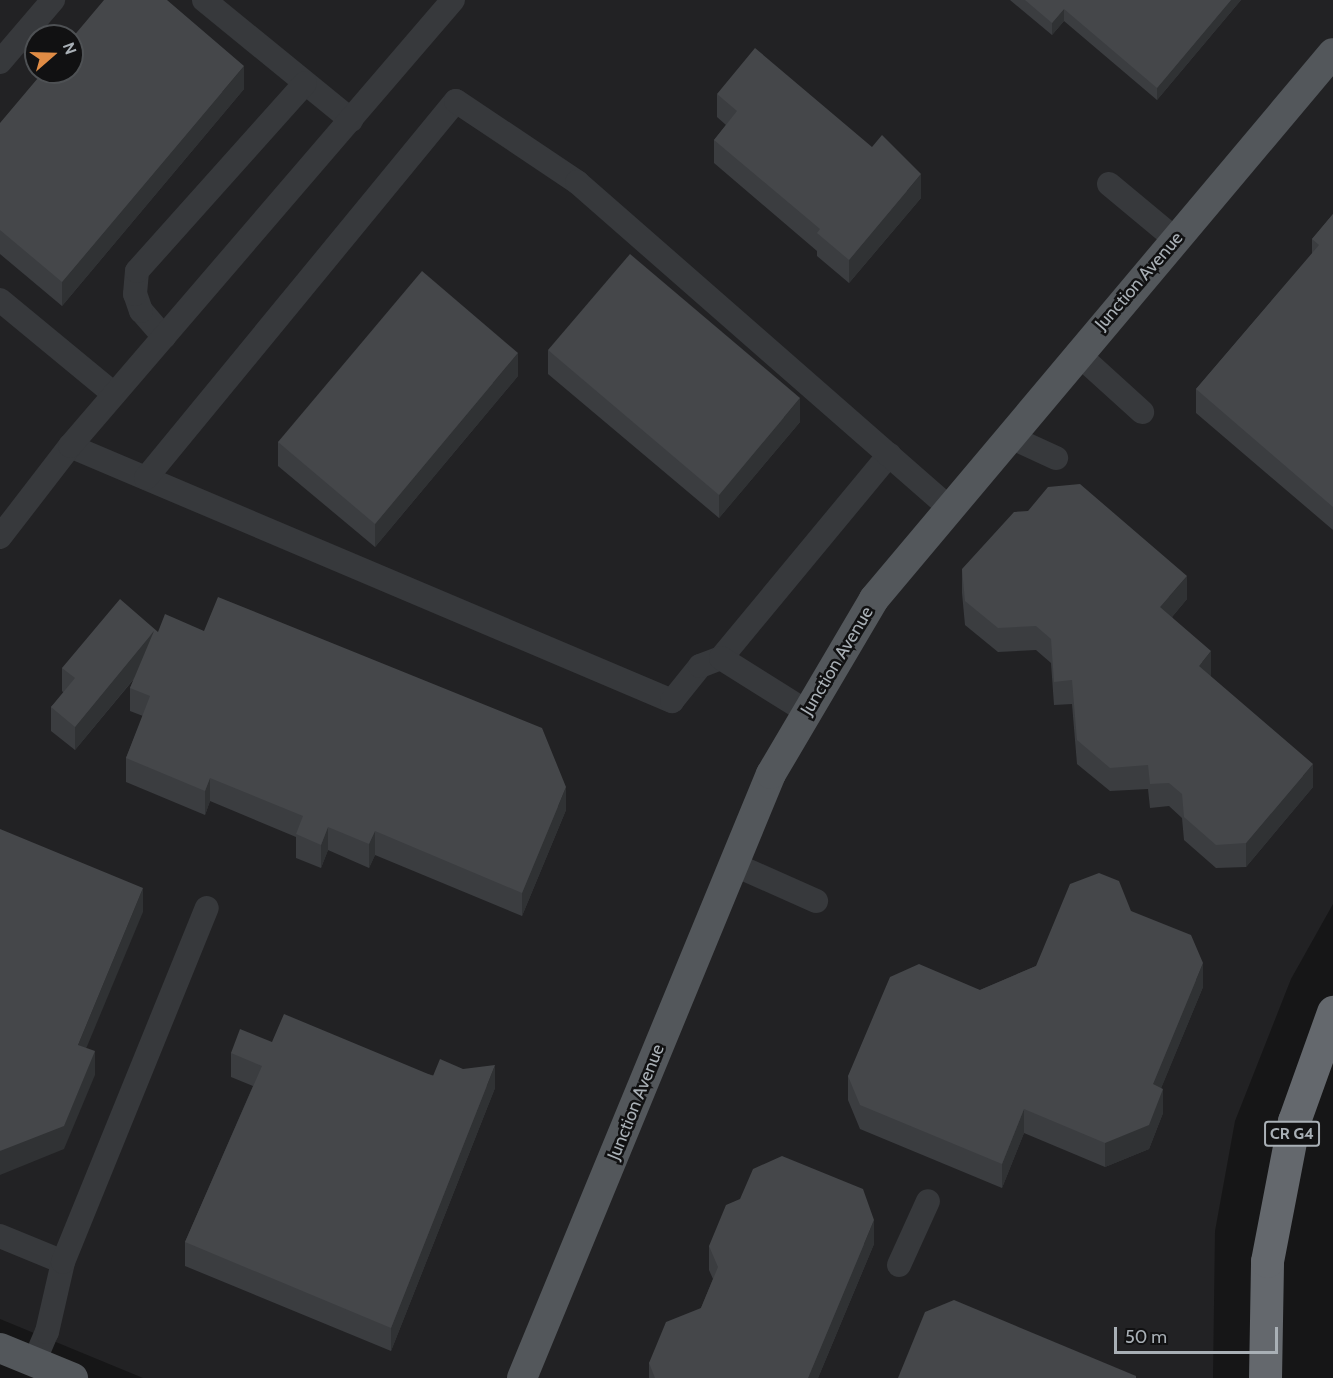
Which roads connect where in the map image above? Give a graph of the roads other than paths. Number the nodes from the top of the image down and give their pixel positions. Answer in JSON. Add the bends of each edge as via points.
{"nodes":[{"id":1,"x":52,"y":0,"type":"edge"},
{"id":2,"x":204,"y":0,"type":"edge"},
{"id":3,"x":453,"y":0,"type":"edge"},
{"id":4,"x":1333,"y":53,"type":"edge"},
{"id":5,"x":0,"y":62,"type":"edge"},
{"id":6,"x":305,"y":82,"type":"junction"},
{"id":7,"x":351,"y":120,"type":"junction"},
{"id":8,"x":1109,"y":184,"type":"dead end"},
{"id":9,"x":1175,"y":239,"type":"junction"},
{"id":10,"x":0,"y":300,"type":"edge"},
{"id":11,"x":164,"y":337,"type":"junction"},
{"id":12,"x":1077,"y":353,"type":"junction"},
{"id":13,"x":114,"y":394,"type":"junction"},
{"id":14,"x":1142,"y":412,"type":"dead end"},
{"id":15,"x":1008,"y":436,"type":"junction"},
{"id":16,"x":70,"y":446,"type":"junction"},
{"id":17,"x":889,"y":455,"type":"junction"},
{"id":18,"x":1056,"y":458,"type":"dead end"},
{"id":19,"x":146,"y":478,"type":"junction"},
{"id":20,"x":948,"y":507,"type":"junction"},
{"id":21,"x":0,"y":537,"type":"edge"},
{"id":22,"x":721,"y":658,"type":"junction"},
{"id":23,"x":807,"y":712,"type":"junction"},
{"id":24,"x":734,"y":864,"type":"junction"},
{"id":25,"x":816,"y":902,"type":"dead end"},
{"id":26,"x":207,"y":908,"type":"dead end"},
{"id":27,"x":1333,"y":1012,"type":"edge"},
{"id":28,"x":928,"y":1201,"type":"dead end"},
{"id":29,"x":0,"y":1236,"type":"edge"},
{"id":30,"x":63,"y":1262,"type":"junction"},
{"id":31,"x":900,"y":1265,"type":"dead end"},
{"id":32,"x":0,"y":1348,"type":"edge"},
{"id":33,"x":34,"y":1362,"type":"junction"},
{"id":34,"x":73,"y":1378,"type":"edge"},
{"id":35,"x":522,"y":1378,"type":"edge"},
{"id":36,"x":1265,"y":1378,"type":"edge"}],
"edges":[{"from":1,"to":5,"type":"lane"},
{"from":2,"to":6,"type":"lane"},
{"from":3,"to":7,"type":"lane"},
{"from":4,"to":9,"type":"main road","name":"Junction Avenue"},
{"from":6,"to":7,"type":"lane"},
{"from":6,"to":11,"type":"lane","via":[[137,271],[135,294],[141,311]]},
{"from":7,"to":11,"type":"lane"},
{"from":8,"to":9,"type":"lane"},
{"from":9,"to":12,"type":"main road","name":"Junction Avenue"},
{"from":10,"to":13,"type":"lane"},
{"from":11,"to":13,"type":"lane"},
{"from":12,"to":14,"type":"lane"},
{"from":12,"to":15,"type":"main road","name":"Junction Avenue"},
{"from":13,"to":16,"type":"lane"},
{"from":15,"to":18,"type":"lane"},
{"from":15,"to":20,"type":"main road","name":"Junction Avenue"},
{"from":16,"to":19,"type":"lane"},
{"from":16,"to":21,"type":"lane"},
{"from":17,"to":19,"type":"lane","via":[[578,183],[456,101]]},
{"from":17,"to":20,"type":"lane"},
{"from":17,"to":22,"type":"lane"},
{"from":19,"to":22,"type":"lane","via":[[672,701],[700,666]]},
{"from":20,"to":23,"type":"main road","name":"Junction Avenue","via":[[874,599]]},
{"from":22,"to":23,"type":"lane"},
{"from":23,"to":24,"type":"main road","name":"Junction Avenue","via":[[771,774]]},
{"from":24,"to":25,"type":"lane"},
{"from":24,"to":35,"type":"main road","name":"Junction Avenue"},
{"from":26,"to":30,"type":"lane"},
{"from":27,"to":36,"type":"highway","number":"CR G4","via":[[1294,1121],[1267,1261]]},
{"from":28,"to":31,"type":"lane"},
{"from":29,"to":30,"type":"lane"},
{"from":30,"to":33,"type":"lane","via":[[47,1332]]},
{"from":32,"to":33,"type":"main road"},
{"from":33,"to":34,"type":"main road"}]}
